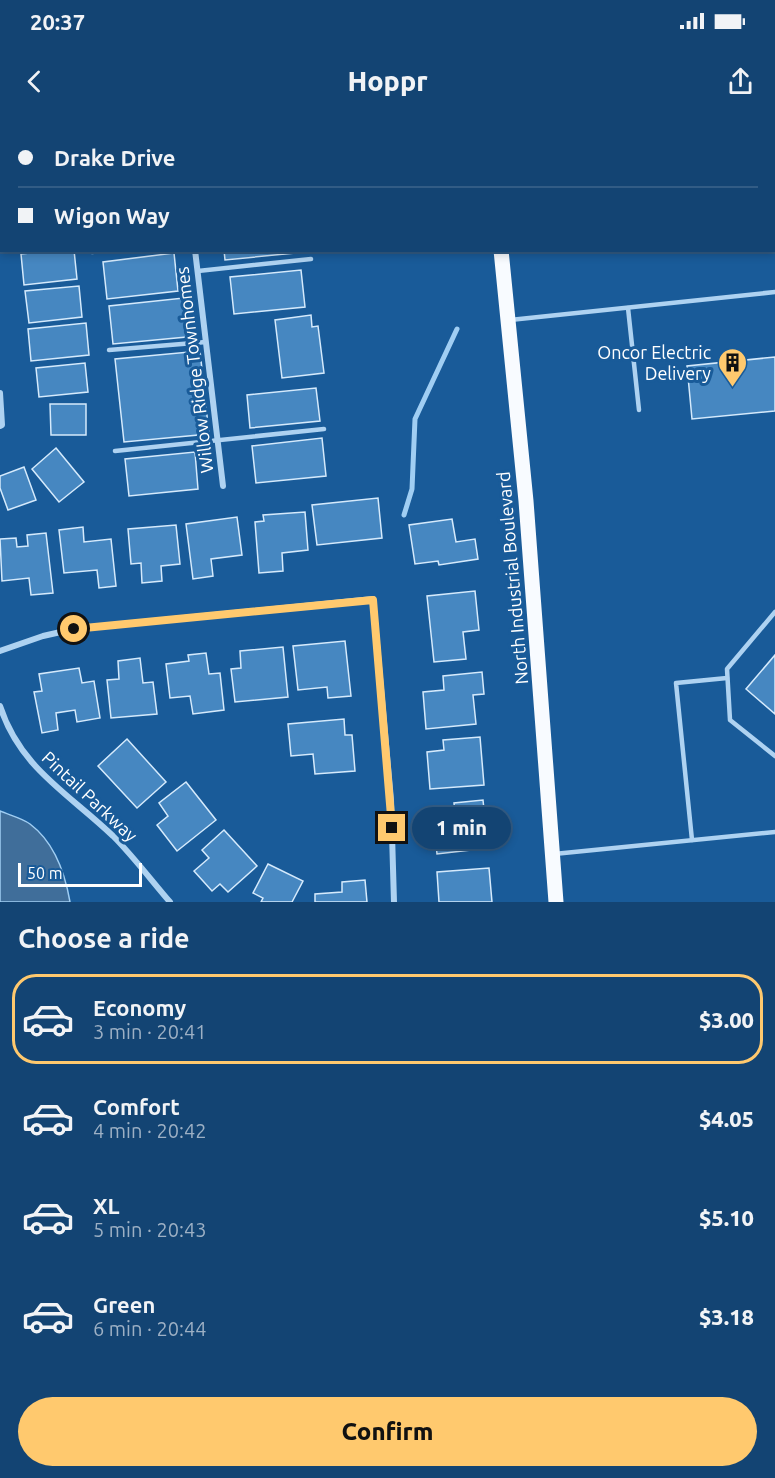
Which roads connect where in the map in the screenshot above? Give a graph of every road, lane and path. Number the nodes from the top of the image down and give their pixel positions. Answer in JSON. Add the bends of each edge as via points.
{"nodes":[{"id":1,"x":195,"y":252,"type":"edge"},
{"id":2,"x":501,"y":252,"type":"edge"},
{"id":3,"x":310,"y":259,"type":"dead end"},
{"id":4,"x":198,"y":271,"type":"junction"},
{"id":5,"x":775,"y":292,"type":"edge"},
{"id":6,"x":628,"y":308,"type":"junction"},
{"id":7,"x":508,"y":320,"type":"junction"},
{"id":8,"x":206,"y":342,"type":"junction"},
{"id":9,"x":109,"y":350,"type":"dead end"},
{"id":10,"x":0,"y":393,"type":"edge"},
{"id":11,"x":639,"y":410,"type":"dead end"},
{"id":12,"x":1,"y":426,"type":"edge"},
{"id":13,"x":324,"y":429,"type":"dead end"},
{"id":14,"x":218,"y":440,"type":"junction"},
{"id":15,"x":115,"y":450,"type":"dead end"},
{"id":16,"x":223,"y":486,"type":"dead end"},
{"id":17,"x":775,"y":612,"type":"edge"},
{"id":18,"x":0,"y":651,"type":"edge"},
{"id":19,"x":727,"y":678,"type":"junction"},
{"id":20,"x":0,"y":706,"type":"edge"},
{"id":21,"x":775,"y":756,"type":"edge"},
{"id":22,"x":775,"y":831,"type":"edge"},
{"id":23,"x":692,"y":840,"type":"junction"},
{"id":24,"x":554,"y":854,"type":"junction"},
{"id":25,"x":170,"y":902,"type":"edge"},
{"id":26,"x":394,"y":902,"type":"edge"},
{"id":27,"x":556,"y":902,"type":"edge"}],
"edges":[{"from":1,"to":4,"type":"street","name":"Willow Ridge Townhomes"},
{"from":2,"to":7,"type":"main road","name":"North Industrial Boulevard"},
{"from":3,"to":4,"type":"lane"},
{"from":4,"to":8,"type":"street","name":"Willow Ridge Townhomes"},
{"from":5,"to":6,"type":"lane"},
{"from":6,"to":7,"type":"lane"},
{"from":6,"to":11,"type":"lane"},
{"from":7,"to":24,"type":"main road","name":"North Industrial Boulevard"},
{"from":8,"to":9,"type":"lane"},
{"from":8,"to":14,"type":"street","name":"Willow Ridge Townhomes"},
{"from":10,"to":12,"type":"street"},
{"from":13,"to":14,"type":"lane"},
{"from":14,"to":15,"type":"lane"},
{"from":14,"to":16,"type":"street","name":"Willow Ridge Townhomes"},
{"from":17,"to":19,"type":"lane","via":[[727,669]]},
{"from":18,"to":26,"type":"street","via":[[74,629],[373,600],[391,800]]},
{"from":19,"to":21,"type":"lane","via":[[730,720]]},
{"from":19,"to":23,"type":"lane","via":[[676,683]]},
{"from":20,"to":25,"type":"street","name":"Pintail Parkway","via":[[10,734],[25,756],[113,836]]},
{"from":22,"to":23,"type":"lane"},
{"from":23,"to":24,"type":"lane"},
{"from":24,"to":27,"type":"main road","name":"North Industrial Boulevard"}]}
